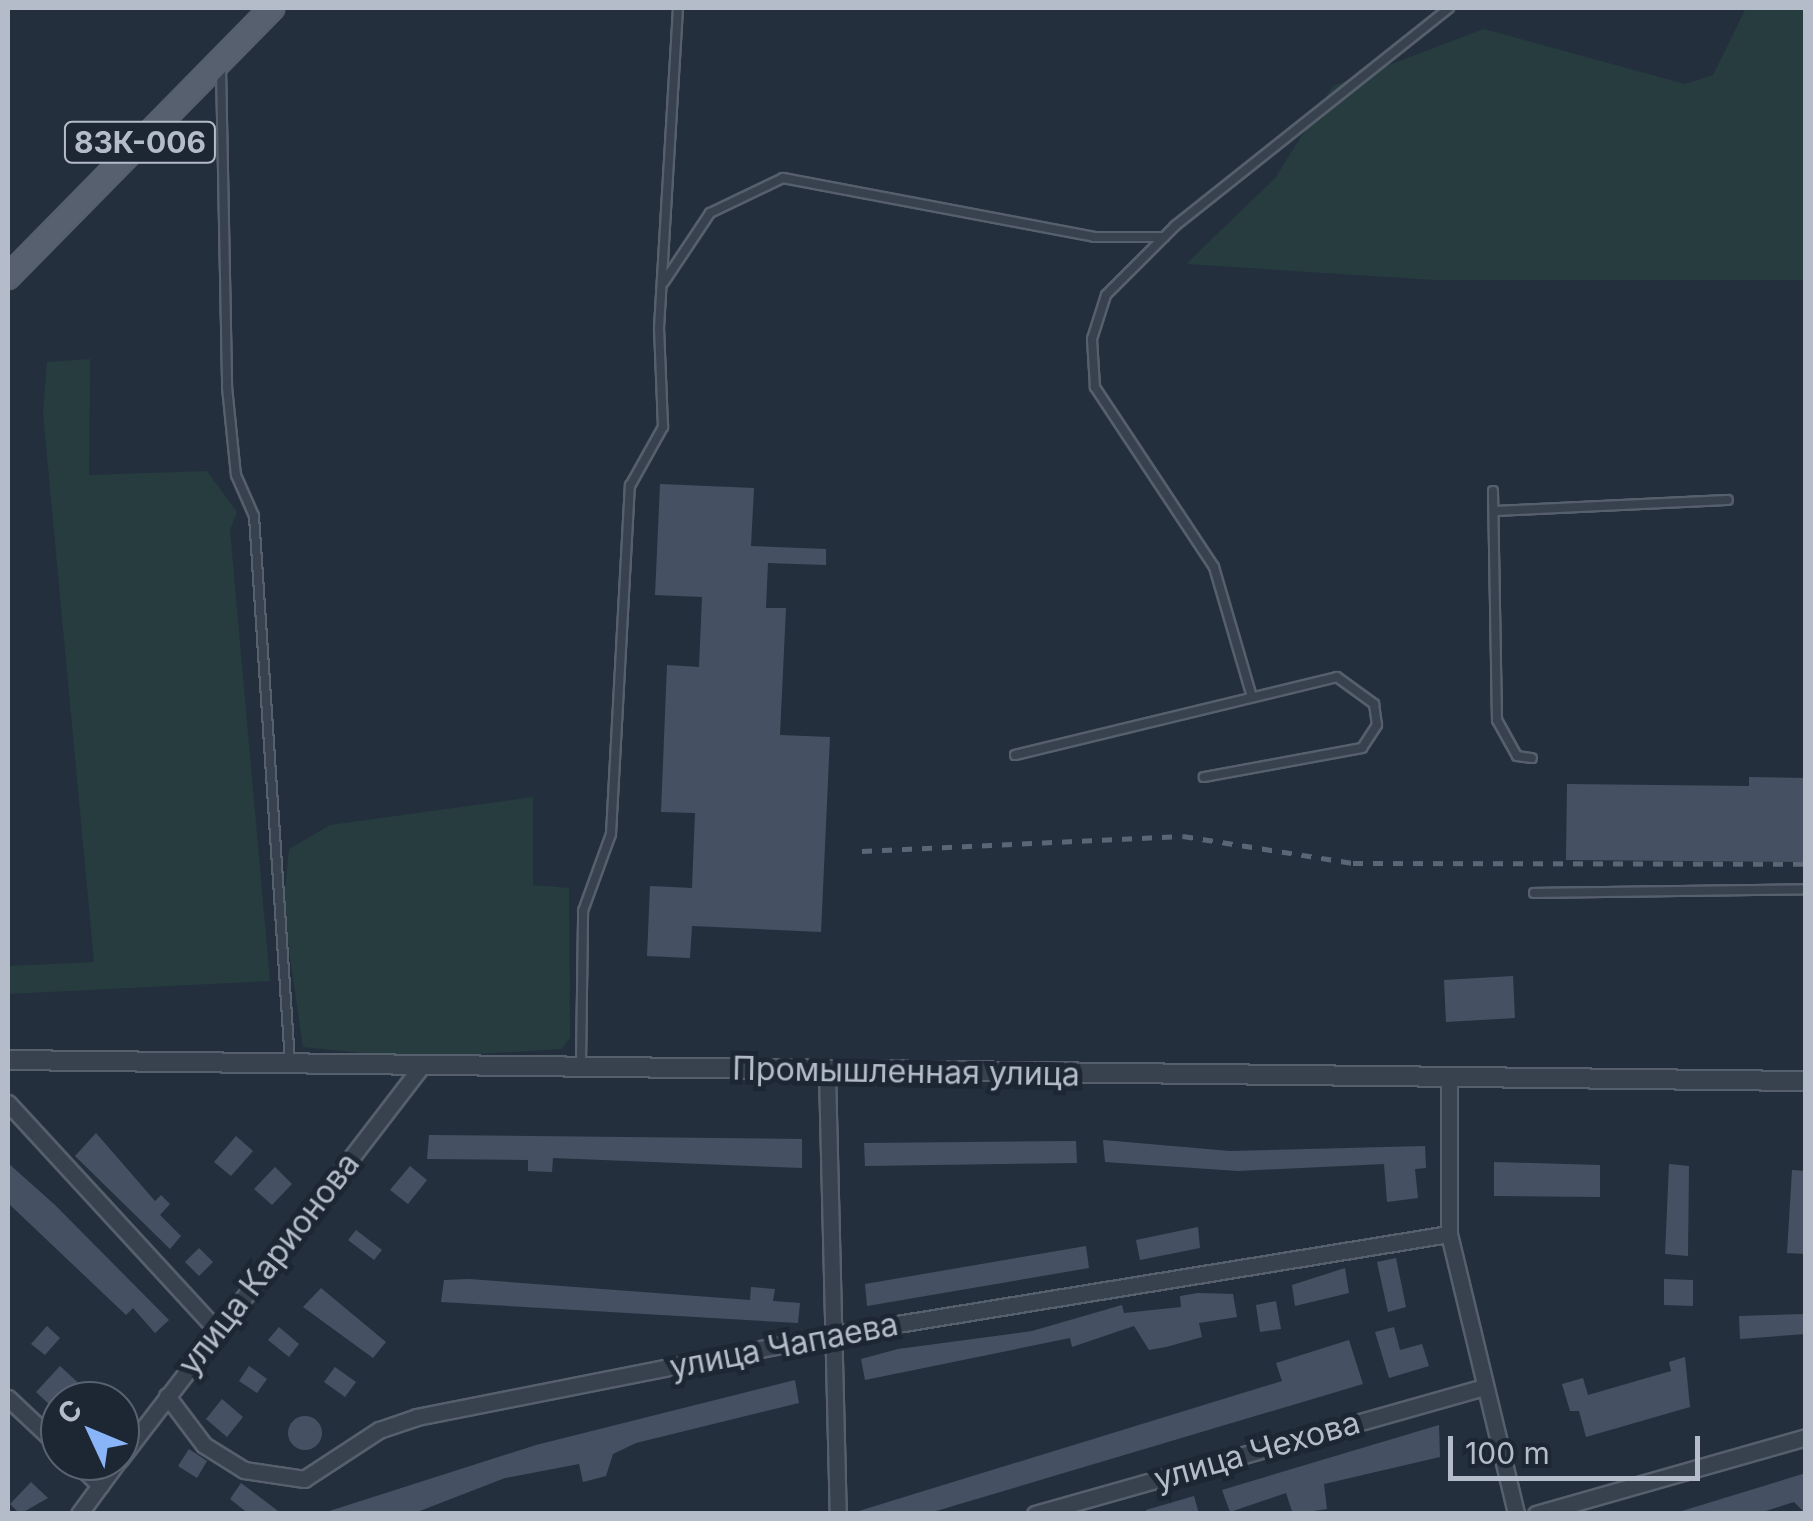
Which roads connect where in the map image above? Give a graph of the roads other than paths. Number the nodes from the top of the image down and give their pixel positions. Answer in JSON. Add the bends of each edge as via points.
{"nodes":[{"id":1,"x":272,"y":8,"type":"edge"},
{"id":2,"x":678,"y":8,"type":"edge"},
{"id":3,"x":1448,"y":8,"type":"edge"},
{"id":4,"x":221,"y":60,"type":"junction"},
{"id":5,"x":1165,"y":237,"type":"junction"},
{"id":6,"x":8,"y":277,"type":"edge"},
{"id":7,"x":662,"y":286,"type":"junction"},
{"id":8,"x":1493,"y":491,"type":"dead end"},
{"id":9,"x":1728,"y":500,"type":"dead end"},
{"id":10,"x":1494,"y":510,"type":"junction"},
{"id":11,"x":1252,"y":697,"type":"junction"},
{"id":12,"x":1015,"y":756,"type":"dead end"},
{"id":13,"x":1532,"y":758,"type":"dead end"},
{"id":14,"x":1204,"y":778,"type":"dead end"},
{"id":15,"x":1806,"y":889,"type":"edge"},
{"id":16,"x":1534,"y":893,"type":"dead end"},
{"id":17,"x":8,"y":1060,"type":"edge"},
{"id":18,"x":581,"y":1063,"type":"junction"},
{"id":19,"x":290,"y":1066,"type":"junction"},
{"id":20,"x":420,"y":1070,"type":"junction"},
{"id":21,"x":827,"y":1073,"type":"junction"},
{"id":22,"x":1449,"y":1080,"type":"junction"},
{"id":23,"x":1806,"y":1081,"type":"edge"},
{"id":24,"x":8,"y":1102,"type":"edge"},
{"id":25,"x":1449,"y":1234,"type":"junction"},
{"id":26,"x":218,"y":1330,"type":"junction"},
{"id":27,"x":836,"y":1334,"type":"junction"},
{"id":28,"x":1480,"y":1388,"type":"junction"},
{"id":29,"x":167,"y":1396,"type":"junction"},
{"id":30,"x":8,"y":1398,"type":"edge"},
{"id":31,"x":40,"y":1428,"type":"edge"},
{"id":32,"x":140,"y":1432,"type":"edge"},
{"id":33,"x":1806,"y":1437,"type":"edge"},
{"id":34,"x":96,"y":1481,"type":"edge"},
{"id":35,"x":103,"y":1481,"type":"edge"},
{"id":36,"x":100,"y":1485,"type":"junction"},
{"id":37,"x":80,"y":1514,"type":"edge"},
{"id":38,"x":838,"y":1514,"type":"edge"},
{"id":39,"x":1035,"y":1514,"type":"edge"},
{"id":40,"x":1516,"y":1514,"type":"edge"},
{"id":41,"x":1536,"y":1514,"type":"edge"}],
"edges":[{"from":1,"to":4,"type":"main road","number":"83К-006"},
{"from":2,"to":7,"type":"lane"},
{"from":3,"to":5,"type":"lane"},
{"from":4,"to":6,"type":"main road","number":"83К-006"},
{"from":4,"to":19,"type":"lane","via":[[227,387],[236,475],[254,516]]},
{"from":5,"to":7,"type":"lane","via":[[1094,238],[783,178],[710,212]]},
{"from":5,"to":11,"type":"lane","via":[[1106,295],[1092,339],[1094,387],[1214,566]]},
{"from":7,"to":18,"type":"lane","via":[[663,427],[630,486],[612,834],[583,911]]},
{"from":8,"to":10,"type":"lane"},
{"from":9,"to":10,"type":"lane"},
{"from":10,"to":13,"type":"lane","via":[[1497,720],[1517,756]]},
{"from":11,"to":12,"type":"lane"},
{"from":11,"to":14,"type":"lane","via":[[1338,677],[1374,704],[1374,738],[1346,755]]},
{"from":15,"to":16,"type":"lane"},
{"from":17,"to":19,"type":"street","name":"Промышленная улица"},
{"from":18,"to":20,"type":"street","name":"Промышленная улица"},
{"from":18,"to":21,"type":"street","name":"Промышленная улица"},
{"from":19,"to":20,"type":"street","name":"Промышленная улица"},
{"from":20,"to":26,"type":"street","name":"улица Карионова"},
{"from":21,"to":22,"type":"street","name":"Промышленная улица"},
{"from":21,"to":27,"type":"street"},
{"from":22,"to":23,"type":"street","name":"Промышленная улица"},
{"from":22,"to":25,"type":"street"},
{"from":24,"to":26,"type":"street"},
{"from":25,"to":27,"type":"street","name":"улица Чапаева"},
{"from":25,"to":28,"type":"street"},
{"from":26,"to":29,"type":"street","name":"улица Карионова"},
{"from":27,"to":29,"type":"street","name":"улица Чапаева","via":[[417,1417],[379,1430],[304,1479],[244,1470],[204,1445]]},
{"from":27,"to":38,"type":"street"},
{"from":28,"to":39,"type":"street","name":"улица Чехова"},
{"from":28,"to":40,"type":"street"},
{"from":29,"to":32,"type":"street","name":"улица Карионова"},
{"from":30,"to":31,"type":"street"},
{"from":33,"to":41,"type":"street"},
{"from":34,"to":36,"type":"street"},
{"from":35,"to":36,"type":"street","name":"улица Карионова"},
{"from":36,"to":37,"type":"street","name":"улица Карионова"}]}
